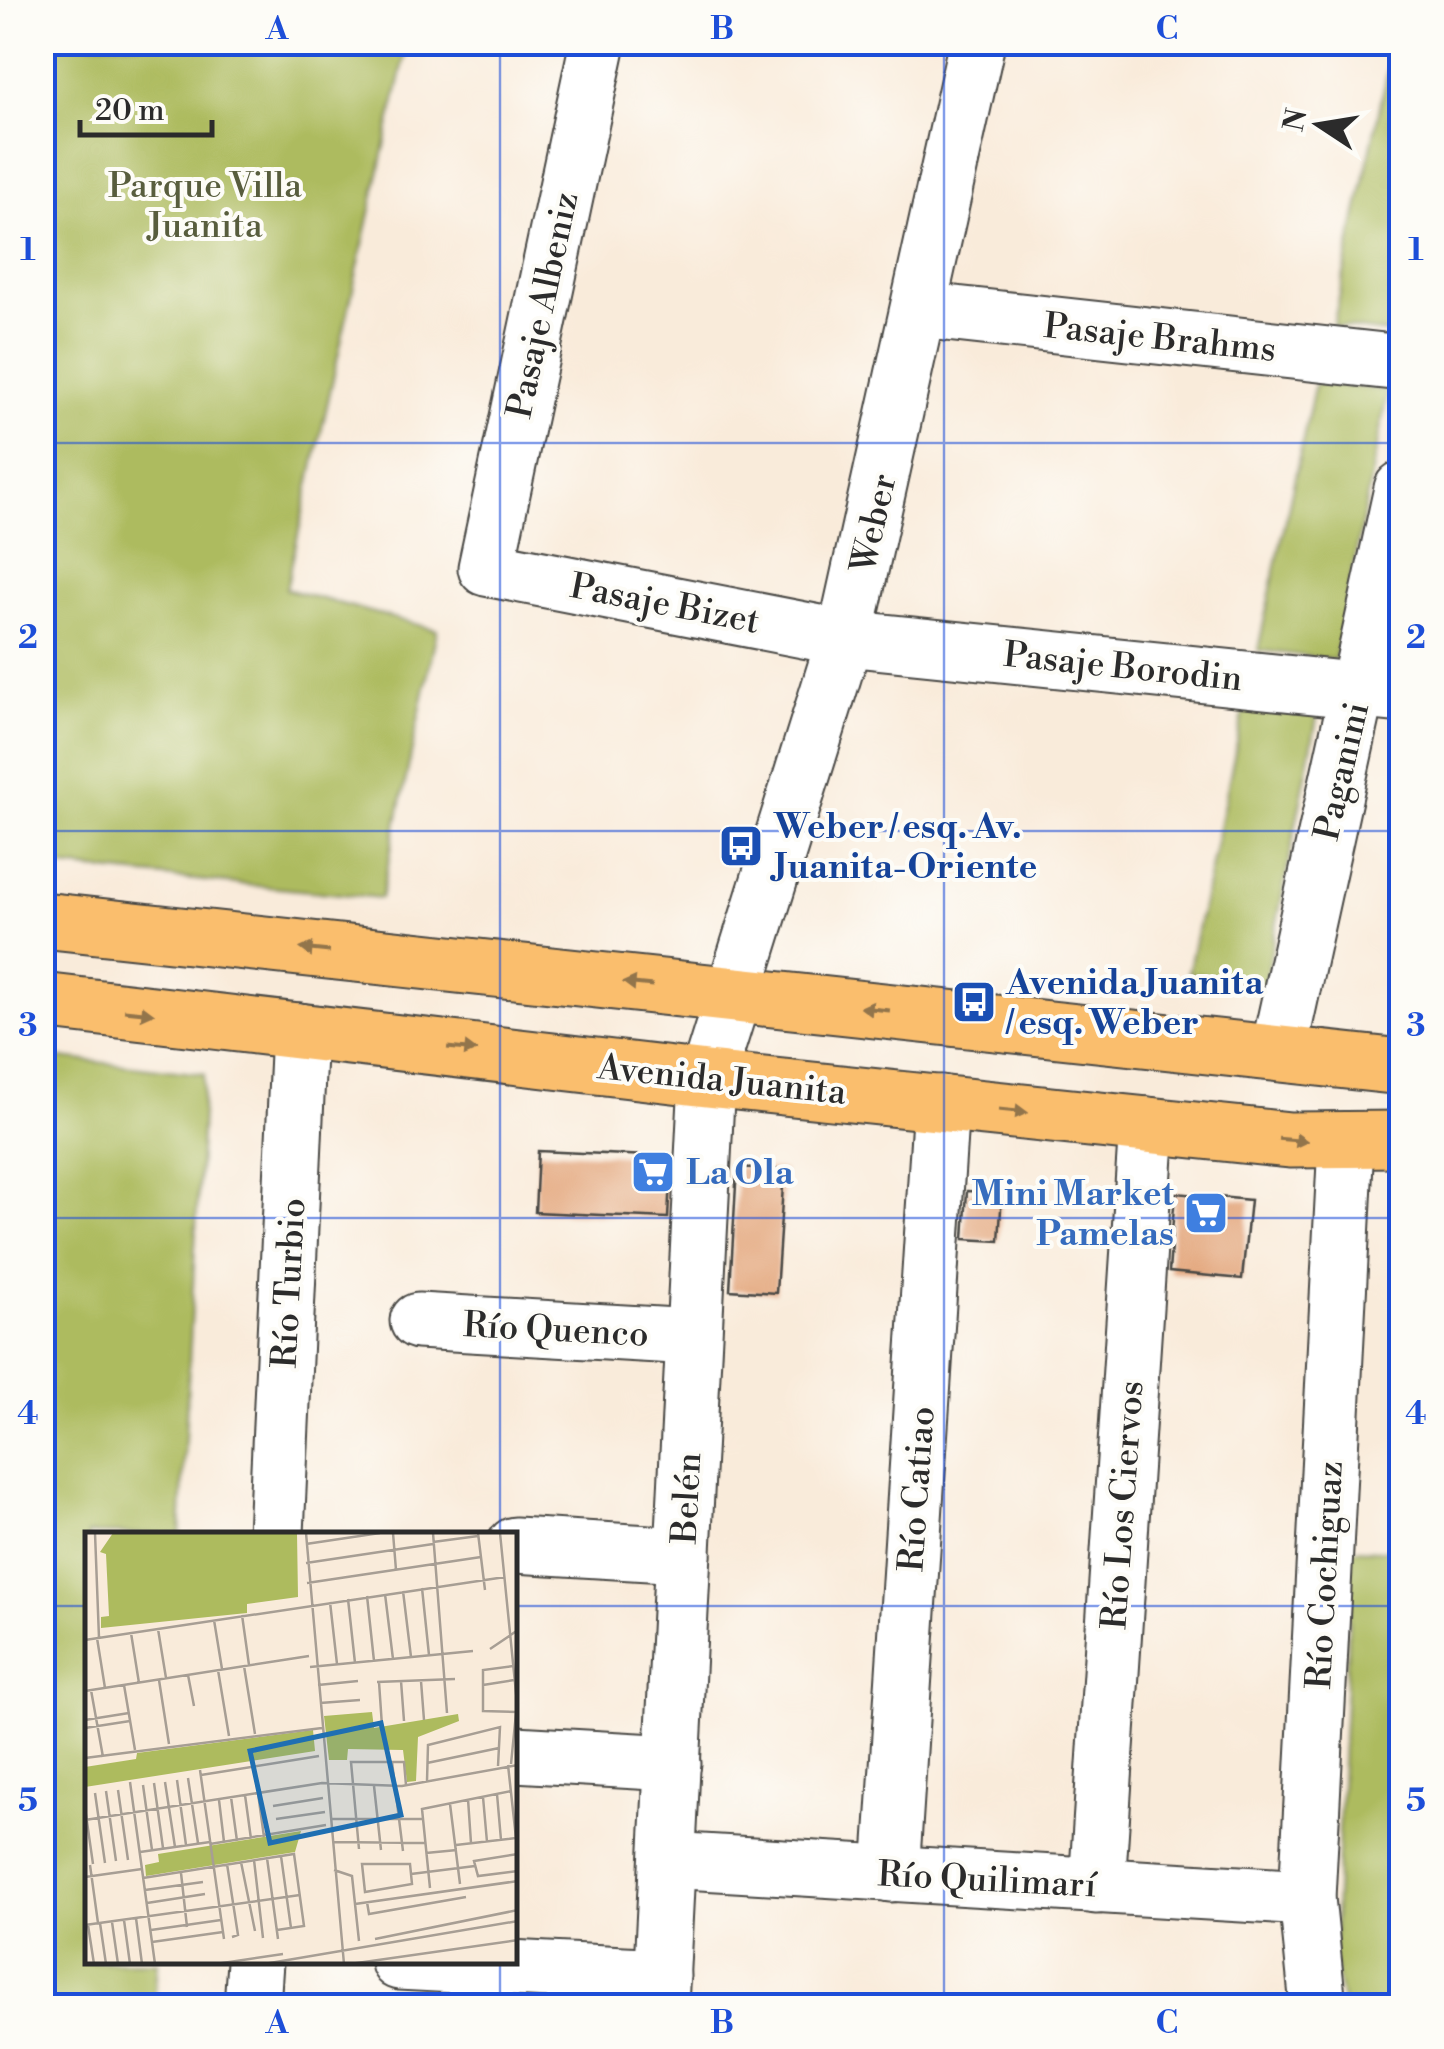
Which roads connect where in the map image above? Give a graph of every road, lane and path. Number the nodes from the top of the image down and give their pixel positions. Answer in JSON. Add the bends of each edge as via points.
{"nodes":[{"id":1,"x":598,"y":42,"type":"edge"},
{"id":2,"x":977,"y":42,"type":"edge"},
{"id":3,"x":919,"y":310,"type":"junction"},
{"id":4,"x":1402,"y":363,"type":"edge"},
{"id":5,"x":1402,"y":489,"type":"edge"},
{"id":6,"x":486,"y":568,"type":"joint"},
{"id":7,"x":845,"y":638,"type":"junction"},
{"id":8,"x":1380,"y":693,"type":"edge"},
{"id":9,"x":42,"y":920,"type":"edge"},
{"id":10,"x":735,"y":994,"type":"junction"},
{"id":11,"x":42,"y":1002,"type":"edge"},
{"id":12,"x":299,"y":1031,"type":"junction"},
{"id":13,"x":1278,"y":1053,"type":"junction"},
{"id":14,"x":1402,"y":1067,"type":"edge"},
{"id":15,"x":707,"y":1079,"type":"junction"},
{"id":16,"x":941,"y":1104,"type":"junction"},
{"id":17,"x":1147,"y":1124,"type":"junction"},
{"id":18,"x":1402,"y":1139,"type":"edge"},
{"id":19,"x":1346,"y":1142,"type":"junction"},
{"id":20,"x":418,"y":1321,"type":"dead end"},
{"id":21,"x":694,"y":1336,"type":"junction"},
{"id":22,"x":276,"y":1532,"type":"edge"},
{"id":23,"x":518,"y":1545,"type":"edge"},
{"id":24,"x":683,"y":1555,"type":"junction"},
{"id":25,"x":518,"y":1754,"type":"edge"},
{"id":26,"x":672,"y":1764,"type":"junction"},
{"id":27,"x":668,"y":1860,"type":"junction"},
{"id":28,"x":892,"y":1874,"type":"junction"},
{"id":29,"x":1097,"y":1886,"type":"junction"},
{"id":30,"x":1307,"y":1898,"type":"junction"},
{"id":31,"x":255,"y":1964,"type":"edge"},
{"id":32,"x":417,"y":1964,"type":"edge"},
{"id":33,"x":661,"y":1991,"type":"edge"},
{"id":34,"x":252,"y":2006,"type":"edge"},
{"id":35,"x":1318,"y":2006,"type":"edge"}],
"edges":[{"from":1,"to":6,"type":"street","name":"Pasaje Albeniz"},
{"from":2,"to":3,"type":"street","name":"Weber"},
{"from":3,"to":4,"type":"street","name":"Pasaje Brahms"},
{"from":3,"to":7,"type":"street","name":"Weber"},
{"from":5,"to":8,"type":"street","name":"Paganini"},
{"from":6,"to":7,"type":"street","name":"Pasaje Bizet"},
{"from":7,"to":8,"type":"street","name":"Pasaje Borodin"},
{"from":7,"to":10,"type":"street","name":"Weber"},
{"from":8,"to":13,"type":"street","name":"Paganini"},
{"from":10,"to":9,"type":"main road","one_way":true},
{"from":13,"to":10,"type":"main road","one_way":true},
{"from":10,"to":15,"type":"street","name":"Belén"},
{"from":11,"to":12,"type":"main road","name":"Avenida Juanita","one_way":true},
{"from":12,"to":15,"type":"main road","name":"Avenida Juanita","one_way":true},
{"from":12,"to":22,"type":"street","name":"Río Turbio"},
{"from":13,"to":14,"type":"main road"},
{"from":15,"to":16,"type":"main road","name":"Avenida Juanita"},
{"from":15,"to":21,"type":"street","name":"Belén"},
{"from":16,"to":17,"type":"main road","name":"Avenida Juanita","one_way":true},
{"from":16,"to":28,"type":"street","name":"Río Catiao"},
{"from":17,"to":19,"type":"main road","name":"Avenida Juanita","one_way":true},
{"from":17,"to":29,"type":"street","name":"Río Los Ciervos"},
{"from":18,"to":19,"type":"main road","name":"Avenida Juanita"},
{"from":19,"to":30,"type":"street","name":"Río Cochiguaz"},
{"from":20,"to":21,"type":"street","name":"Río Quenco"},
{"from":21,"to":24,"type":"street","name":"Belén"},
{"from":23,"to":24,"type":"street"},
{"from":24,"to":26,"type":"street","name":"Belén"},
{"from":25,"to":26,"type":"street"},
{"from":26,"to":27,"type":"street","name":"Belén"},
{"from":27,"to":28,"type":"street","name":"Río Quilimarí"},
{"from":27,"to":33,"type":"street","name":"Belén"},
{"from":28,"to":29,"type":"street","name":"Río Quilimarí"},
{"from":29,"to":30,"type":"street","name":"Río Quilimarí"},
{"from":30,"to":35,"type":"street","name":"Río Cochiguaz"},
{"from":31,"to":34,"type":"street"},
{"from":32,"to":33,"type":"street"}]}
